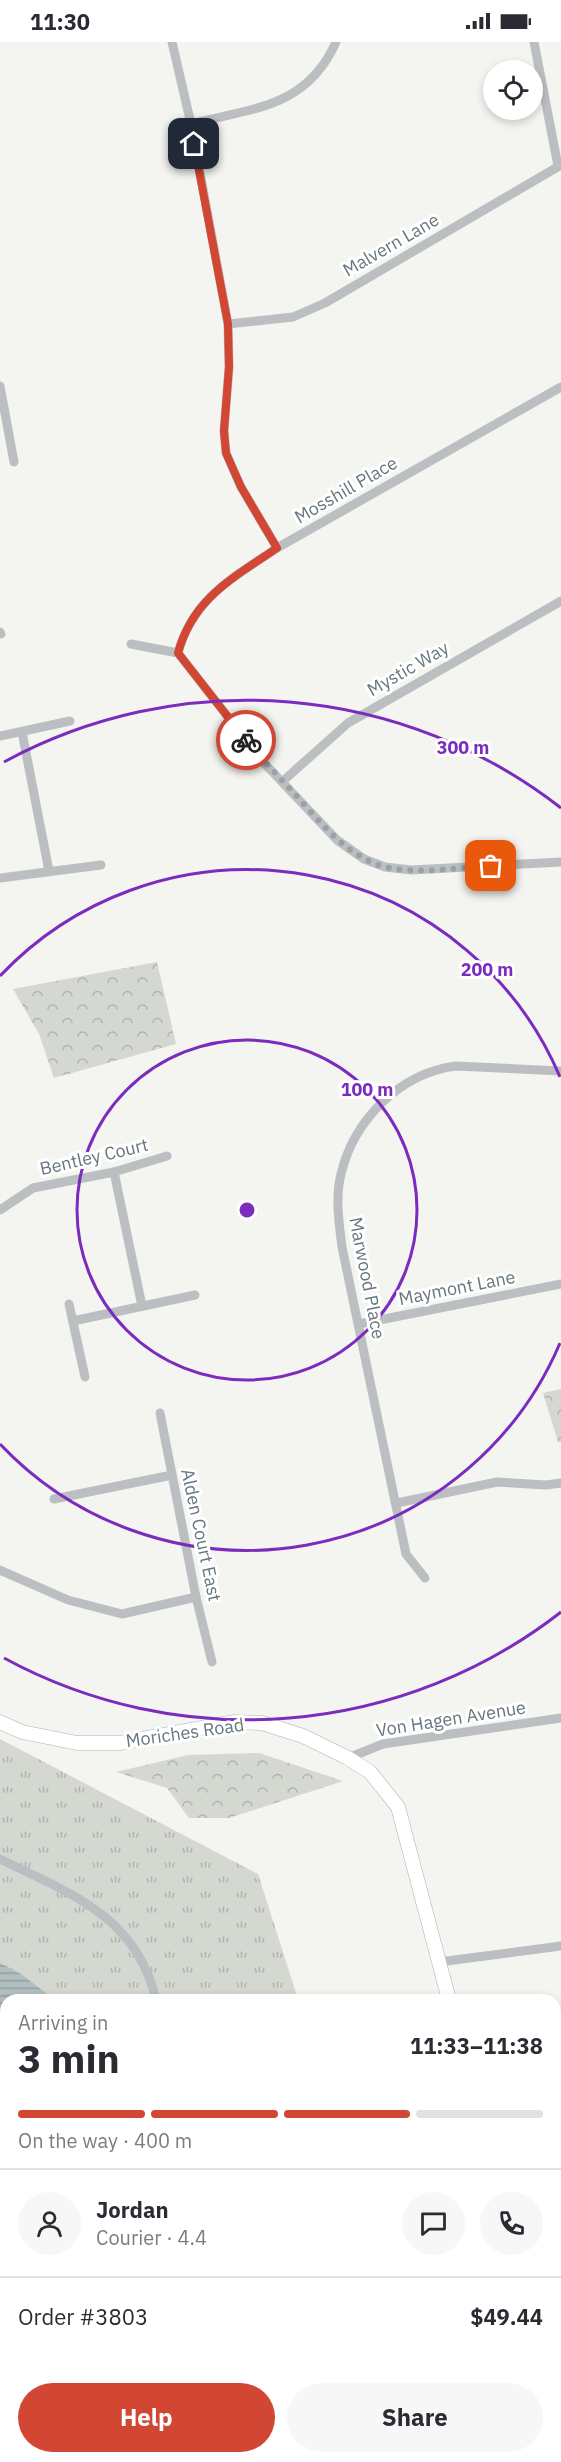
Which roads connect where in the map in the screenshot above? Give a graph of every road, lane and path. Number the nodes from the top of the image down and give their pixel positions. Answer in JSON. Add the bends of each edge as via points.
{"nodes":[{"id":1,"x":172,"y":42,"type":"edge"},
{"id":2,"x":336,"y":42,"type":"edge"},
{"id":3,"x":534,"y":42,"type":"edge"},
{"id":4,"x":191,"y":124,"type":"junction"},
{"id":5,"x":560,"y":165,"type":"edge"},
{"id":6,"x":228,"y":324,"type":"junction"},
{"id":7,"x":0,"y":386,"type":"edge"},
{"id":8,"x":561,"y":387,"type":"edge"},
{"id":9,"x":14,"y":462,"type":"dead end"},
{"id":10,"x":277,"y":548,"type":"junction"},
{"id":11,"x":561,"y":601,"type":"edge"},
{"id":12,"x":131,"y":644,"type":"dead end"},
{"id":13,"x":178,"y":653,"type":"junction"},
{"id":14,"x":70,"y":721,"type":"dead end"},
{"id":15,"x":22,"y":732,"type":"junction"},
{"id":16,"x":0,"y":736,"type":"edge"},
{"id":17,"x":283,"y":781,"type":"junction"},
{"id":18,"x":561,"y":862,"type":"edge"},
{"id":19,"x":100,"y":865,"type":"dead end"},
{"id":20,"x":49,"y":871,"type":"junction"},
{"id":21,"x":0,"y":878,"type":"edge"},
{"id":22,"x":561,"y":1071,"type":"edge"},
{"id":23,"x":166,"y":1156,"type":"dead end"},
{"id":24,"x":114,"y":1172,"type":"junction"},
{"id":25,"x":0,"y":1210,"type":"edge"},
{"id":26,"x":561,"y":1284,"type":"edge"},
{"id":27,"x":195,"y":1295,"type":"dead end"},
{"id":28,"x":69,"y":1304,"type":"dead end"},
{"id":29,"x":142,"y":1306,"type":"junction"},
{"id":30,"x":73,"y":1321,"type":"junction"},
{"id":31,"x":359,"y":1324,"type":"junction"},
{"id":32,"x":85,"y":1377,"type":"dead end"},
{"id":33,"x":160,"y":1413,"type":"dead end"},
{"id":34,"x":172,"y":1475,"type":"junction"},
{"id":35,"x":561,"y":1483,"type":"edge"},
{"id":36,"x":54,"y":1499,"type":"dead end"},
{"id":37,"x":397,"y":1503,"type":"junction"},
{"id":38,"x":0,"y":1570,"type":"edge"},
{"id":39,"x":425,"y":1578,"type":"dead end"},
{"id":40,"x":196,"y":1597,"type":"junction"},
{"id":41,"x":212,"y":1662,"type":"dead end"},
{"id":42,"x":561,"y":1718,"type":"edge"},
{"id":43,"x":0,"y":1722,"type":"edge"},
{"id":44,"x":348,"y":1758,"type":"junction"},
{"id":45,"x":0,"y":1858,"type":"edge"},
{"id":46,"x":561,"y":1946,"type":"edge"},
{"id":47,"x":439,"y":1962,"type":"junction"},
{"id":48,"x":155,"y":1994,"type":"edge"},
{"id":49,"x":447,"y":1994,"type":"edge"}],
"edges":[{"from":1,"to":4,"type":"street"},
{"from":2,"to":4,"type":"street","via":[[322,67],[289,96],[266,107]]},
{"from":3,"to":5,"type":"street"},
{"from":4,"to":6,"type":"street"},
{"from":5,"to":6,"type":"street","name":"Malvern Lane","via":[[325,303],[293,317]]},
{"from":6,"to":10,"type":"street","via":[[226,453]]},
{"from":7,"to":9,"type":"street"},
{"from":8,"to":10,"type":"street","name":"Mosshill Place"},
{"from":10,"to":13,"type":"street","name":"Mosshill Place","via":[[208,598]]},
{"from":11,"to":17,"type":"street","name":"Mystic Way","via":[[348,723]]},
{"from":12,"to":13,"type":"street"},
{"from":13,"to":17,"type":"street","via":[[264,763]]},
{"from":14,"to":15,"type":"street"},
{"from":15,"to":16,"type":"street"},
{"from":15,"to":20,"type":"street"},
{"from":17,"to":18,"type":"street","via":[[337,840],[364,859],[385,867],[411,870]]},
{"from":19,"to":20,"type":"street"},
{"from":20,"to":21,"type":"street"},
{"from":22,"to":31,"type":"street","name":"Marwood Place","via":[[470,1065],[440,1068],[397,1091],[367,1118],[341,1174],[338,1210]]},
{"from":23,"to":24,"type":"street","name":"Bentley Court"},
{"from":24,"to":25,"type":"street","name":"Bentley Court","via":[[33,1188]]},
{"from":24,"to":29,"type":"street"},
{"from":26,"to":31,"type":"street","name":"Maymont Lane"},
{"from":27,"to":29,"type":"street"},
{"from":28,"to":30,"type":"street"},
{"from":29,"to":30,"type":"street"},
{"from":30,"to":32,"type":"street"},
{"from":31,"to":37,"type":"street","name":"Marwood Place"},
{"from":33,"to":34,"type":"street","name":"Alden Court East"},
{"from":34,"to":36,"type":"street"},
{"from":34,"to":40,"type":"street","name":"Alden Court East"},
{"from":35,"to":37,"type":"street","via":[[497,1482]]},
{"from":37,"to":39,"type":"street","name":"Marwood Place","via":[[406,1554]]},
{"from":38,"to":40,"type":"street","via":[[68,1600],[123,1614]]},
{"from":40,"to":41,"type":"street","name":"Alden Court East"},
{"from":42,"to":44,"type":"street","name":"Von Hagen Avenue","via":[[383,1743]]},
{"from":43,"to":44,"type":"main road","name":"Moriches Road","via":[[22,1732],[77,1743],[120,1743],[235,1722],[262,1724],[303,1736]]},
{"from":44,"to":47,"type":"main road","name":"Moriches Road","via":[[370,1772],[398,1807]]},
{"from":45,"to":48,"type":"street","via":[[90,1904],[106,1918],[129,1940],[150,1975]]},
{"from":46,"to":47,"type":"street"},
{"from":47,"to":49,"type":"main road","name":"Moriches Road"}]}
